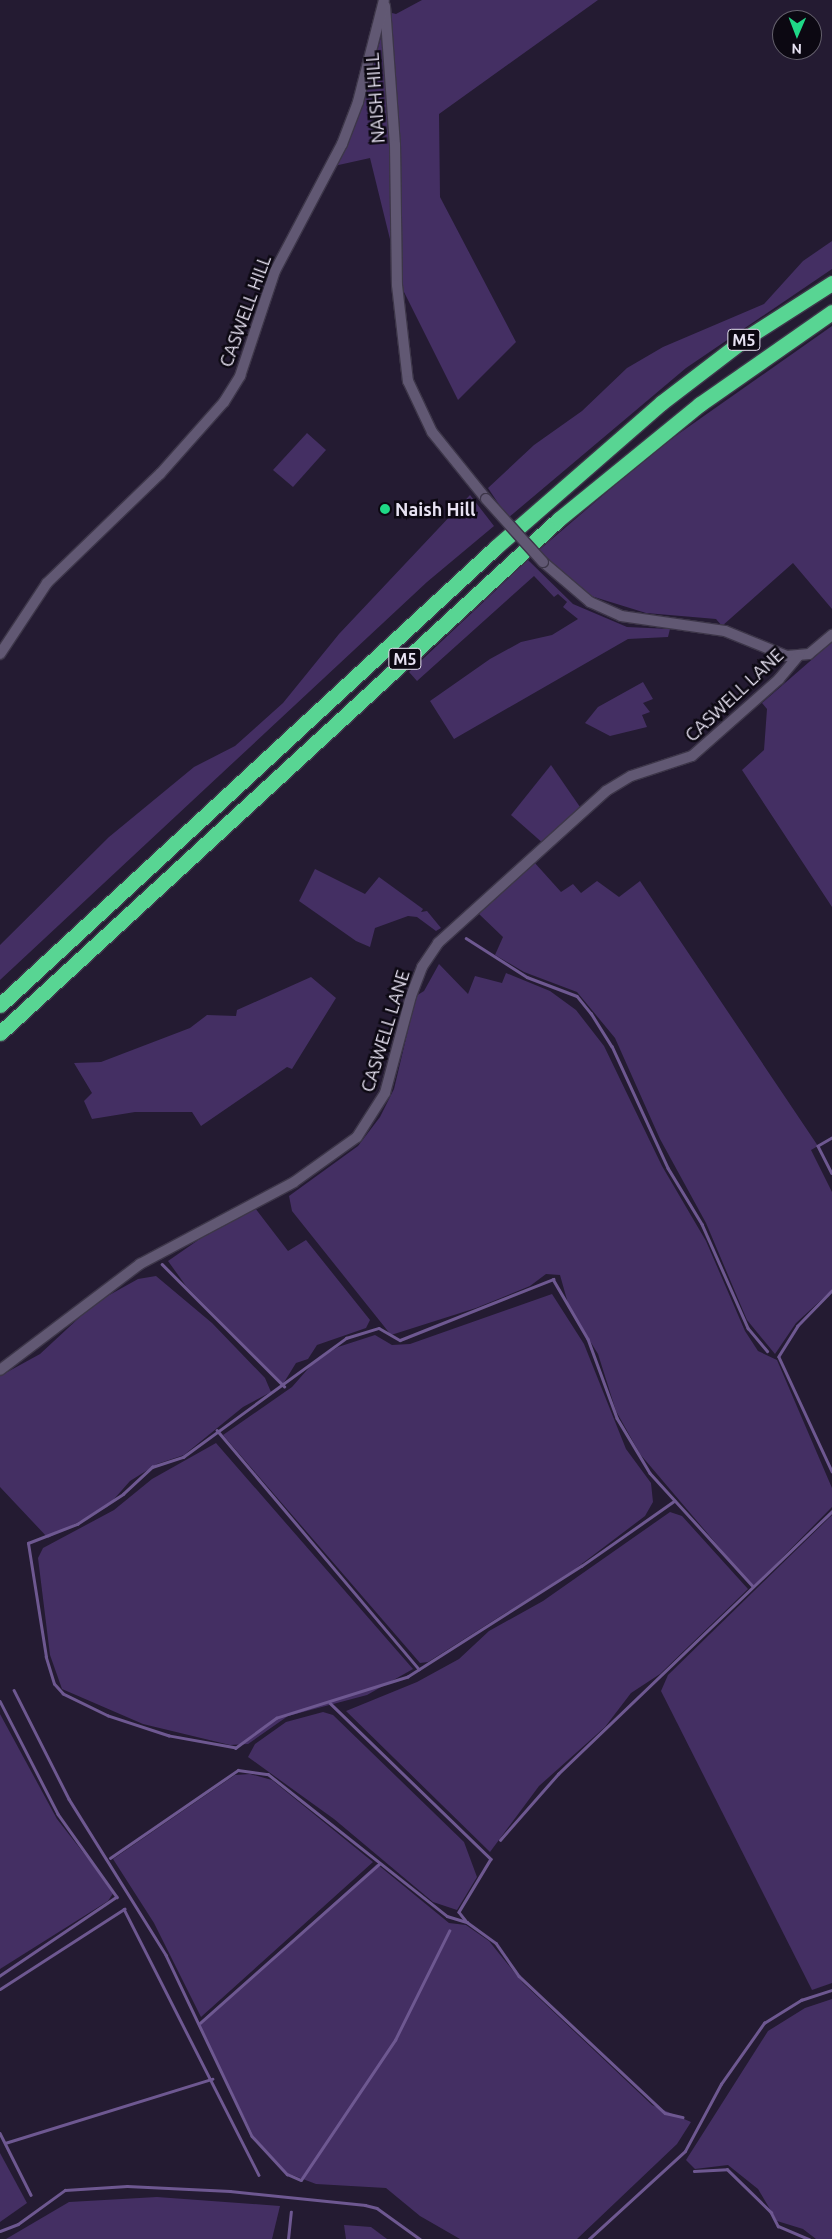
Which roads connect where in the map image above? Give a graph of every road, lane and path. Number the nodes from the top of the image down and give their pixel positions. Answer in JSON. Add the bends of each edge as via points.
{"nodes":[{"id":1,"x":384,"y":0,"type":"edge"},
{"id":2,"x":832,"y":283,"type":"edge"},
{"id":3,"x":832,"y":312,"type":"edge"},
{"id":4,"x":832,"y":635,"type":"edge"},
{"id":5,"x":0,"y":654,"type":"edge"},
{"id":6,"x":798,"y":656,"type":"junction"},
{"id":7,"x":0,"y":1005,"type":"edge"},
{"id":8,"x":0,"y":1033,"type":"edge"},
{"id":9,"x":0,"y":1370,"type":"edge"}],
"edges":[{"from":1,"to":5,"type":"street","name":"CASWELL HILL","via":[[358,102],[342,144],[275,271],[240,376],[224,402],[160,474],[47,583]]},
{"from":1,"to":6,"type":"street","name":"NAISH HILL","bridge":true,"via":[[395,145],[397,285],[408,381],[432,432],[543,562],[590,602],[621,616],[725,631],[781,655]]},
{"from":2,"to":7,"type":"highway","number":"M5","via":[[746,338],[661,403],[496,547]]},
{"from":3,"to":8,"type":"highway","number":"M5","via":[[700,404],[559,519]]},
{"from":4,"to":6,"type":"street","via":[[813,651]]},
{"from":6,"to":9,"type":"street","name":"CASWELL LANE","via":[[780,679],[692,756],[631,776],[606,791],[438,943],[422,967],[411,996],[385,1092],[357,1137],[294,1182],[140,1264]]}]}
